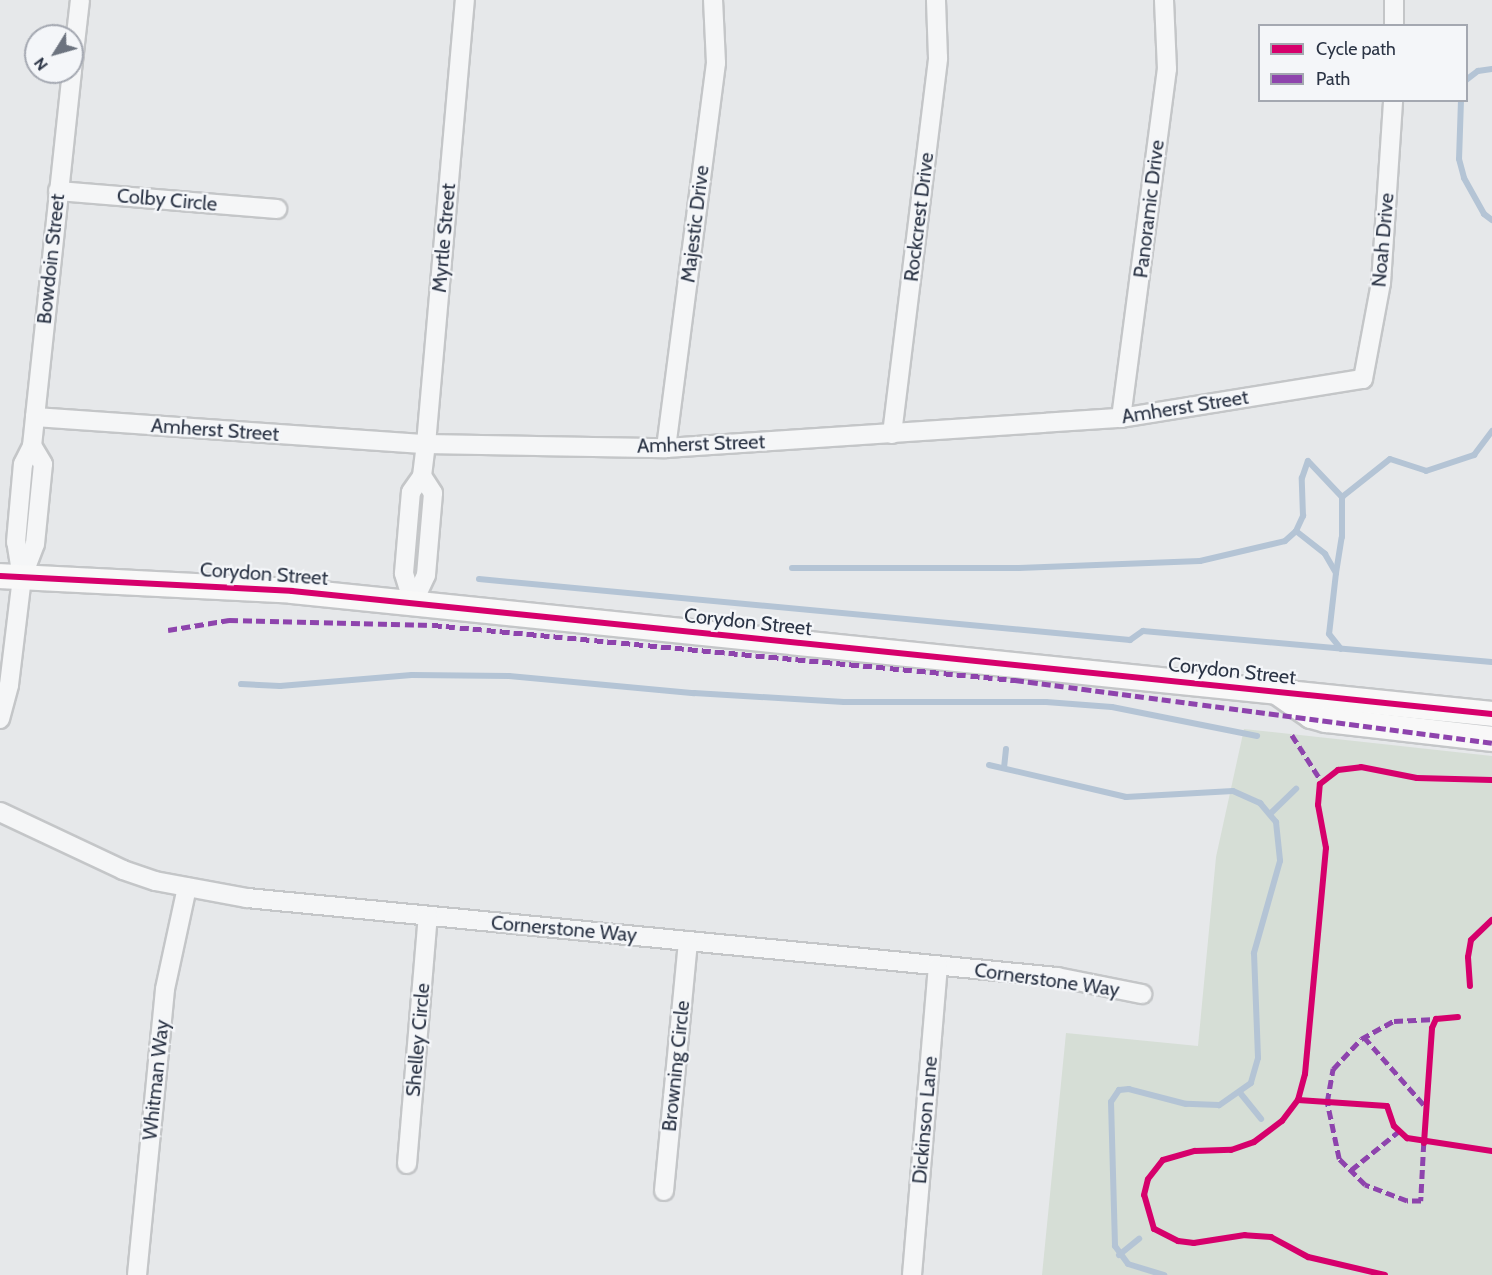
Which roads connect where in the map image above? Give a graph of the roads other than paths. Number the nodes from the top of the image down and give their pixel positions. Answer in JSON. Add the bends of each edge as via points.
{"nodes":[{"id":1,"x":80,"y":0,"type":"edge"},
{"id":2,"x":465,"y":0,"type":"edge"},
{"id":3,"x":713,"y":0,"type":"edge"},
{"id":4,"x":936,"y":0,"type":"edge"},
{"id":5,"x":1164,"y":0,"type":"edge"},
{"id":6,"x":1394,"y":0,"type":"edge"},
{"id":7,"x":77,"y":24,"type":"edge"},
{"id":8,"x":1394,"y":24,"type":"edge"},
{"id":9,"x":70,"y":84,"type":"edge"},
{"id":10,"x":1393,"y":102,"type":"edge"},
{"id":11,"x":58,"y":191,"type":"junction"},
{"id":12,"x":277,"y":209,"type":"dead end"},
{"id":13,"x":1363,"y":379,"type":"joint"},
{"id":14,"x":35,"y":417,"type":"junction"},
{"id":15,"x":1121,"y":418,"type":"junction"},
{"id":16,"x":892,"y":434,"type":"junction"},
{"id":17,"x":426,"y":444,"type":"junction"},
{"id":18,"x":666,"y":448,"type":"junction"},
{"id":19,"x":11,"y":577,"type":"edge"},
{"id":20,"x":413,"y":603,"type":"junction"},
{"id":21,"x":1276,"y":692,"type":"junction"},
{"id":22,"x":1492,"y":714,"type":"edge"},
{"id":23,"x":0,"y":719,"type":"edge"},
{"id":24,"x":1492,"y":739,"type":"edge"},
{"id":25,"x":0,"y":812,"type":"edge"},
{"id":26,"x":187,"y":887,"type":"junction"},
{"id":27,"x":428,"y":916,"type":"junction"},
{"id":28,"x":688,"y":941,"type":"junction"},
{"id":29,"x":938,"y":966,"type":"junction"},
{"id":30,"x":1142,"y":994,"type":"dead end"},
{"id":31,"x":407,"y":1164,"type":"dead end"},
{"id":32,"x":664,"y":1191,"type":"dead end"},
{"id":33,"x":136,"y":1275,"type":"edge"},
{"id":34,"x":912,"y":1275,"type":"edge"}],
"edges":[{"from":1,"to":7,"type":"street","name":"Bowdoin Street"},
{"from":2,"to":17,"type":"street","name":"Myrtle Street"},
{"from":3,"to":18,"type":"street","name":"Majestic Drive","via":[[716,63]]},
{"from":4,"to":16,"type":"street","name":"Rockcrest Drive","via":[[938,58]]},
{"from":5,"to":15,"type":"street","name":"Panoramic Drive","via":[[1167,69]]},
{"from":6,"to":8,"type":"street"},
{"from":9,"to":11,"type":"street","name":"Bowdoin Street"},
{"from":10,"to":13,"type":"street","name":"Noah Drive","via":[[1381,283]]},
{"from":11,"to":12,"type":"street","name":"Colby Circle"},
{"from":11,"to":14,"type":"street","name":"Bowdoin Street"},
{"from":13,"to":15,"type":"street","name":"Amherst Street"},
{"from":14,"to":17,"type":"street","name":"Amherst Street"},
{"from":14,"to":19,"type":"street","name":"Bowdoin Street","via":[[32,446],[43,464],[35,544]]},
{"from":15,"to":16,"type":"street","name":"Amherst Street"},
{"from":16,"to":18,"type":"street","name":"Amherst Street"},
{"from":17,"to":18,"type":"street","name":"Amherst Street"},
{"from":17,"to":20,"type":"street","name":"Myrtle Street","via":[[422,476],[434,493],[426,575]]},
{"from":19,"to":20,"type":"main road","name":"Corydon Street","via":[[292,591]]},
{"from":19,"to":23,"type":"street","name":"Bowdoin Street","via":[[9,685]]},
{"from":20,"to":21,"type":"main road","name":"Corydon Street"},
{"from":21,"to":22,"type":"main road","name":"Corydon Street"},
{"from":21,"to":24,"type":"main road","via":[[1311,716],[1326,720]]},
{"from":25,"to":26,"type":"street","name":"Cornerstone Way","via":[[123,870]]},
{"from":26,"to":27,"type":"street","name":"Cornerstone Way","via":[[247,898]]},
{"from":26,"to":33,"type":"street","name":"Whitman Way","via":[[165,989]]},
{"from":27,"to":28,"type":"street","name":"Cornerstone Way"},
{"from":27,"to":31,"type":"street","name":"Shelley Circle"},
{"from":28,"to":29,"type":"street","name":"Cornerstone Way"},
{"from":28,"to":32,"type":"street","name":"Browning Circle"},
{"from":29,"to":30,"type":"street","name":"Cornerstone Way","via":[[1057,977]]},
{"from":29,"to":34,"type":"street","name":"Dickinson Lane"}]}
